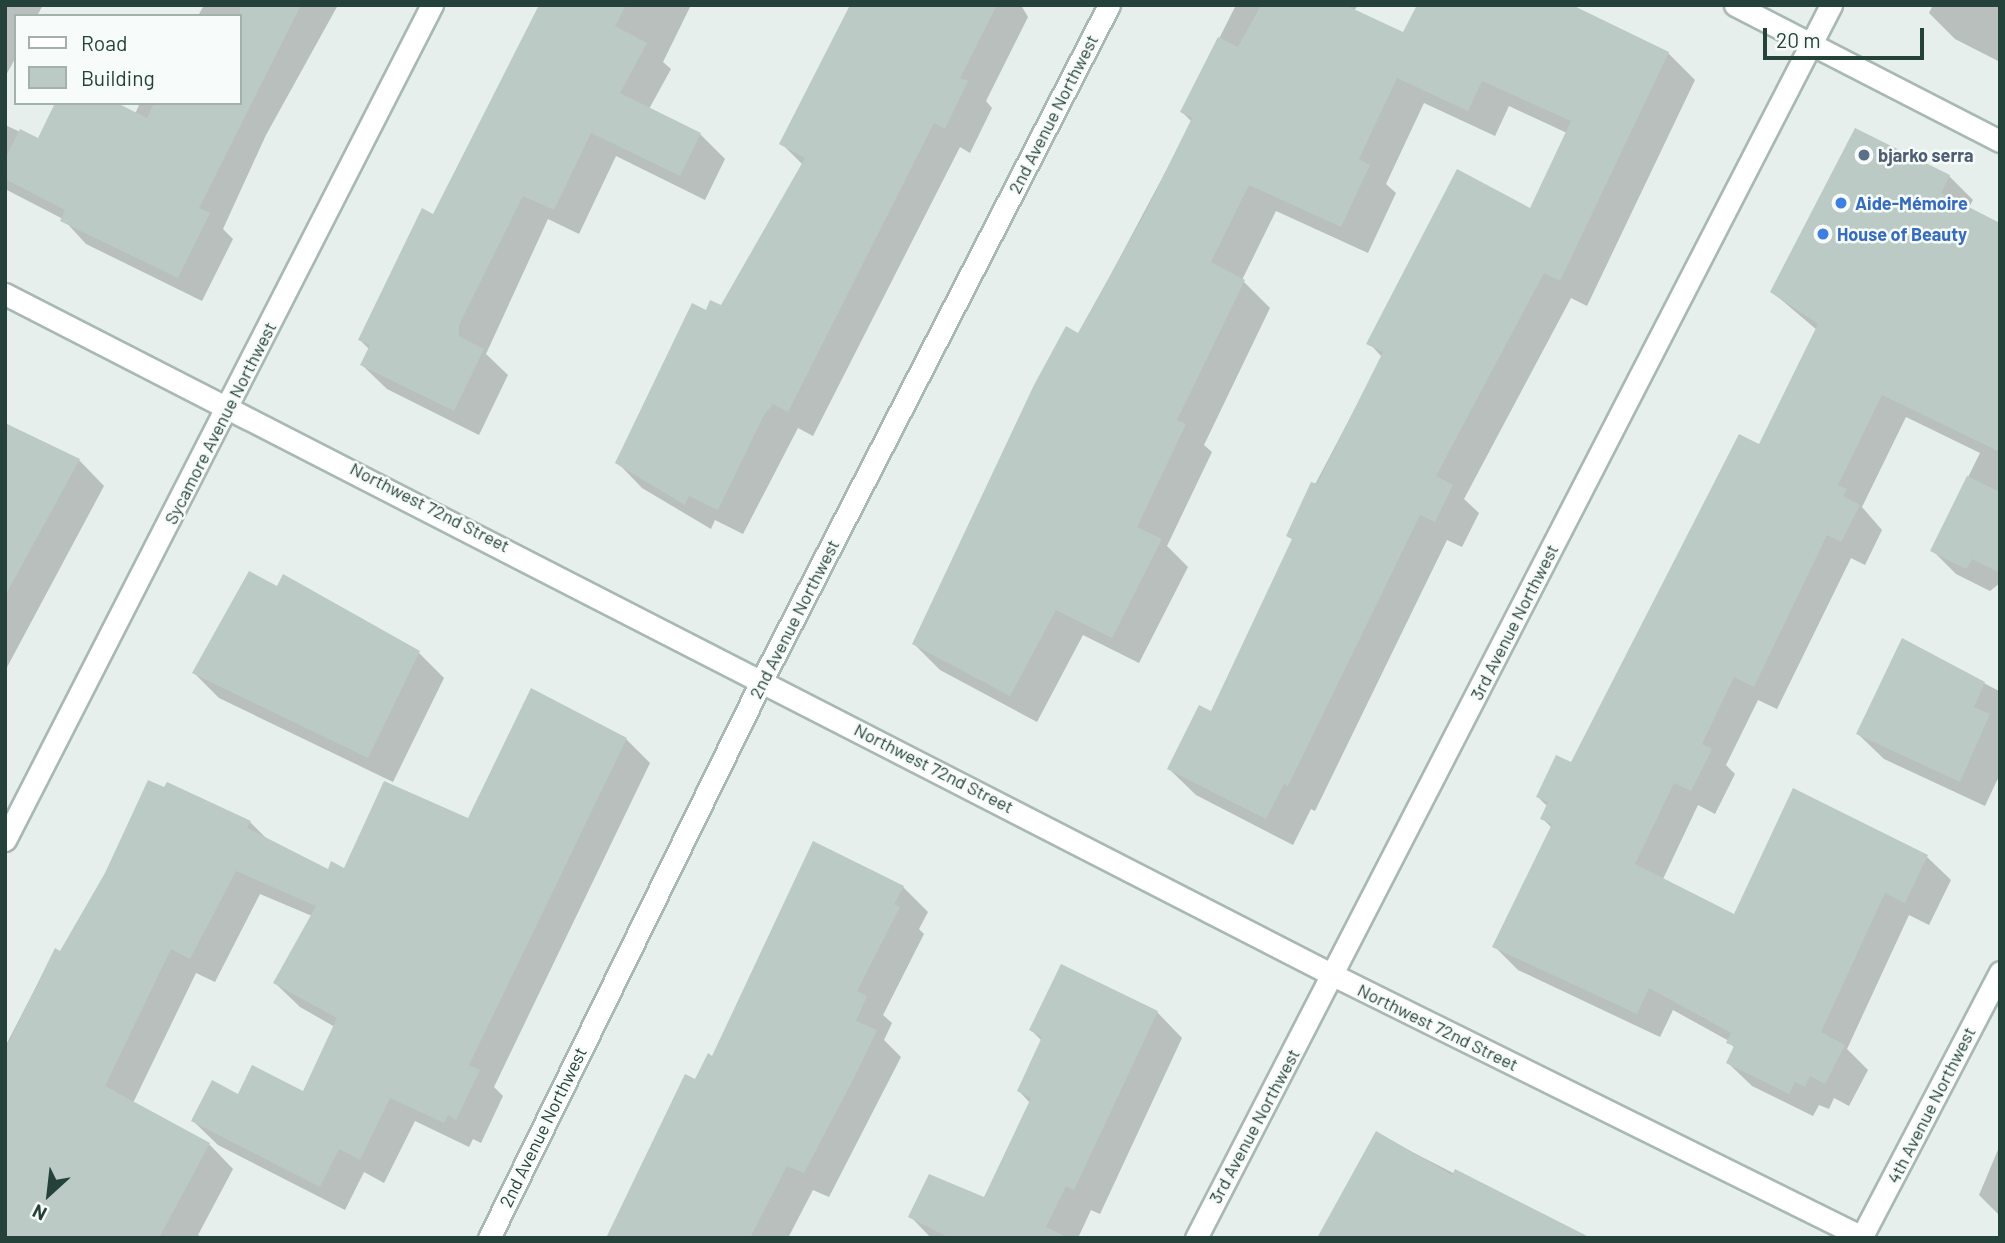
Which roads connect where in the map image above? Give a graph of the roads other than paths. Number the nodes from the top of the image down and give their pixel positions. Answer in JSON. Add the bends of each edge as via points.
{"nodes":[{"id":1,"x":432,"y":5,"type":"edge"},
{"id":2,"x":1109,"y":5,"type":"edge"},
{"id":3,"x":1735,"y":5,"type":"edge"},
{"id":4,"x":1831,"y":5,"type":"edge"},
{"id":5,"x":1811,"y":44,"type":"junction"},
{"id":6,"x":2000,"y":141,"type":"edge"},
{"id":7,"x":5,"y":294,"type":"edge"},
{"id":8,"x":231,"y":404,"type":"junction"},
{"id":9,"x":763,"y":678,"type":"junction"},
{"id":10,"x":5,"y":840,"type":"edge"},
{"id":11,"x":2000,"y":972,"type":"edge"},
{"id":12,"x":1332,"y":975,"type":"junction"},
{"id":13,"x":1862,"y":1237,"type":"edge"},
{"id":14,"x":489,"y":1238,"type":"edge"},
{"id":15,"x":1196,"y":1238,"type":"edge"}],
"edges":[{"from":1,"to":8,"type":"street","name":"Sycamore Avenue Northwest"},
{"from":2,"to":9,"type":"street","name":"2nd Avenue Northwest"},
{"from":3,"to":5,"type":"street"},
{"from":4,"to":5,"type":"street","name":"3rd Avenue Northwest"},
{"from":5,"to":6,"type":"street"},
{"from":5,"to":12,"type":"street","name":"3rd Avenue Northwest"},
{"from":7,"to":8,"type":"street","name":"Northwest 72nd Street"},
{"from":8,"to":9,"type":"street","name":"Northwest 72nd Street"},
{"from":8,"to":10,"type":"street","name":"Sycamore Avenue Northwest"},
{"from":9,"to":12,"type":"street","name":"Northwest 72nd Street"},
{"from":9,"to":14,"type":"street","name":"2nd Avenue Northwest"},
{"from":11,"to":13,"type":"street","name":"4th Avenue Northwest"},
{"from":12,"to":13,"type":"street","name":"Northwest 72nd Street"},
{"from":12,"to":15,"type":"street","name":"3rd Avenue Northwest"}]}
